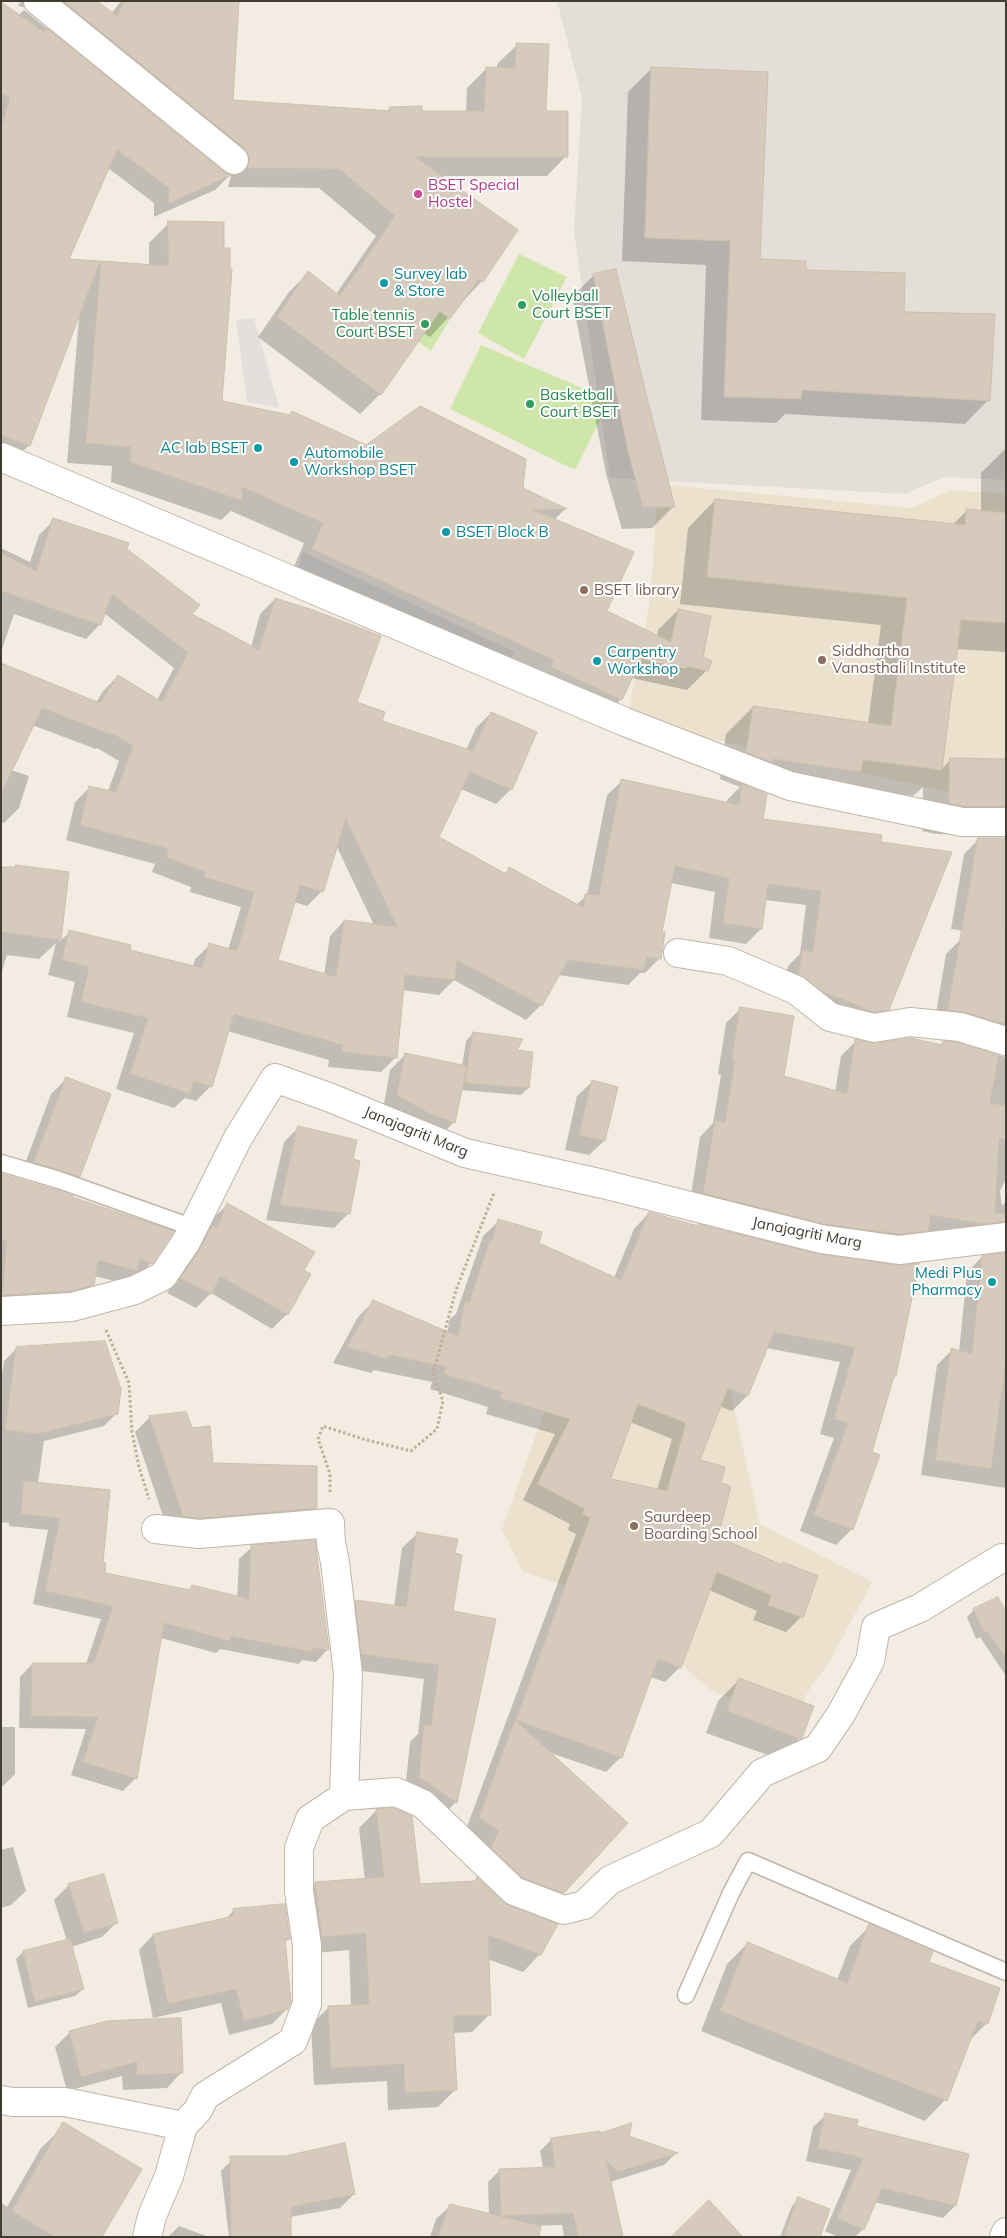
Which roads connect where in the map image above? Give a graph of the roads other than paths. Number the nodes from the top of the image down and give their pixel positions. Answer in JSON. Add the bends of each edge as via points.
{"nodes":[{"id":1,"x":38,"y":1,"type":"edge"},
{"id":2,"x":234,"y":160,"type":"dead end"},
{"id":3,"x":1,"y":458,"type":"edge"},
{"id":4,"x":1006,"y":822,"type":"edge"},
{"id":5,"x":678,"y":954,"type":"dead end"},
{"id":6,"x":1006,"y":1041,"type":"edge"},
{"id":7,"x":1,"y":1163,"type":"edge"},
{"id":8,"x":194,"y":1228,"type":"junction"},
{"id":9,"x":1006,"y":1237,"type":"edge"},
{"id":10,"x":1,"y":1311,"type":"edge"},
{"id":11,"x":156,"y":1529,"type":"road end"},
{"id":12,"x":1005,"y":1554,"type":"edge"},
{"id":13,"x":344,"y":1796,"type":"junction"},
{"id":14,"x":1006,"y":1972,"type":"edge"},
{"id":15,"x":686,"y":1995,"type":"dead end"},
{"id":16,"x":1,"y":2100,"type":"edge"},
{"id":17,"x":183,"y":2126,"type":"junction"},
{"id":18,"x":1006,"y":2232,"type":"edge"},
{"id":19,"x":147,"y":2237,"type":"edge"},
{"id":20,"x":1004,"y":2237,"type":"edge"}],
"edges":[{"from":1,"to":2,"type":"street"},
{"from":3,"to":4,"type":"street","via":[[625,722],[790,786],[962,822]]},
{"from":5,"to":6,"type":"street","via":[[728,961],[796,990],[830,1017],[874,1028],[910,1022],[960,1027]]},
{"from":7,"to":8,"type":"lane"},
{"from":8,"to":9,"type":"street","name":"Janajagriti Marg","via":[[238,1138],[275,1078],[465,1153],[822,1239],[899,1250]]},
{"from":8,"to":10,"type":"street","name":"Janajagriti Marg","via":[[164,1276],[134,1290],[72,1307]]},
{"from":11,"to":13,"type":"street","via":[[199,1534],[330,1523],[348,1674]]},
{"from":12,"to":13,"type":"street","via":[[920,1608],[876,1627],[870,1661],[818,1748],[762,1773],[711,1833],[610,1880],[584,1905],[564,1910],[514,1891],[423,1804],[396,1792]]},
{"from":13,"to":17,"type":"street","via":[[310,1819],[299,1848],[300,1891],[307,1945],[307,2004],[292,2041],[205,2096],[198,2110]]},
{"from":14,"to":15,"type":"lane","via":[[748,1861]]},
{"from":16,"to":17,"type":"street","via":[[66,2102]]},
{"from":17,"to":19,"type":"street"},
{"from":18,"to":20,"type":"street"}]}
